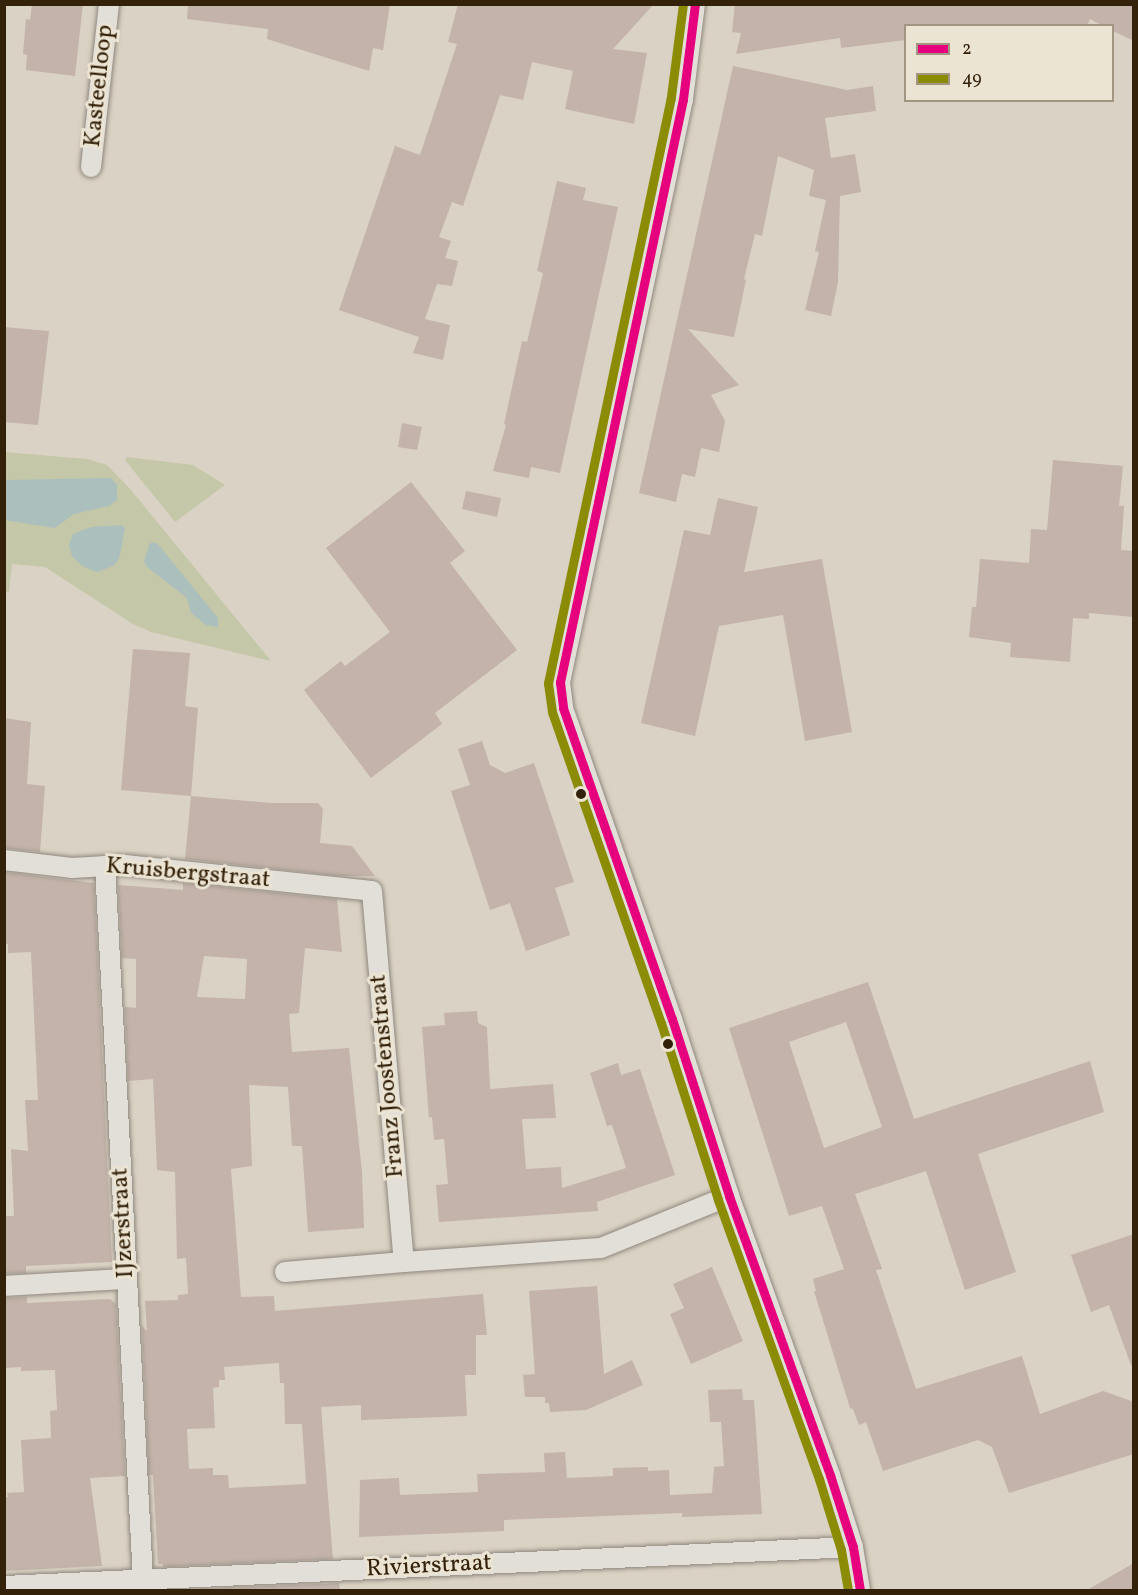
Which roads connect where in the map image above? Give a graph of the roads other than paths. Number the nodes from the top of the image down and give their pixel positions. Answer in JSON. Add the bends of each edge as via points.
{"nodes":[{"id":1,"x":109,"y":4,"type":"edge"},
{"id":2,"x":694,"y":4,"type":"edge"},
{"id":3,"x":91,"y":167,"type":"dead end"},
{"id":4,"x":4,"y":860,"type":"edge"},
{"id":5,"x":105,"y":866,"type":"junction"},
{"id":6,"x":372,"y":891,"type":"joint"},
{"id":7,"x":729,"y":1196,"type":"junction"},
{"id":8,"x":404,"y":1262,"type":"junction"},
{"id":9,"x":285,"y":1272,"type":"dead end"},
{"id":10,"x":127,"y":1279,"type":"junction"},
{"id":11,"x":4,"y":1286,"type":"edge"},
{"id":12,"x":853,"y":1546,"type":"junction"},
{"id":13,"x":143,"y":1580,"type":"junction"},
{"id":14,"x":4,"y":1586,"type":"edge"},
{"id":15,"x":860,"y":1590,"type":"edge"}],
"edges":[{"from":1,"to":3,"type":"street","name":"Kasteelloop"},
{"from":2,"to":7,"type":"street","via":[[683,99],[560,682],[563,708],[672,1019]]},
{"from":4,"to":5,"type":"street","name":"Kruisbergstraat","via":[[72,868]]},
{"from":5,"to":6,"type":"street","name":"Kruisbergstraat"},
{"from":5,"to":10,"type":"street","name":"IJzerstraat"},
{"from":6,"to":8,"type":"street","name":"Franz Joostenstraat"},
{"from":7,"to":8,"type":"street","via":[[600,1248]]},
{"from":7,"to":12,"type":"street"},
{"from":8,"to":9,"type":"street"},
{"from":10,"to":11,"type":"street"},
{"from":10,"to":13,"type":"street","name":"IJzerstraat"},
{"from":12,"to":13,"type":"street","name":"Rivierstraat"},
{"from":12,"to":15,"type":"street"},
{"from":13,"to":14,"type":"street","name":"Rivierstraat"}]}
